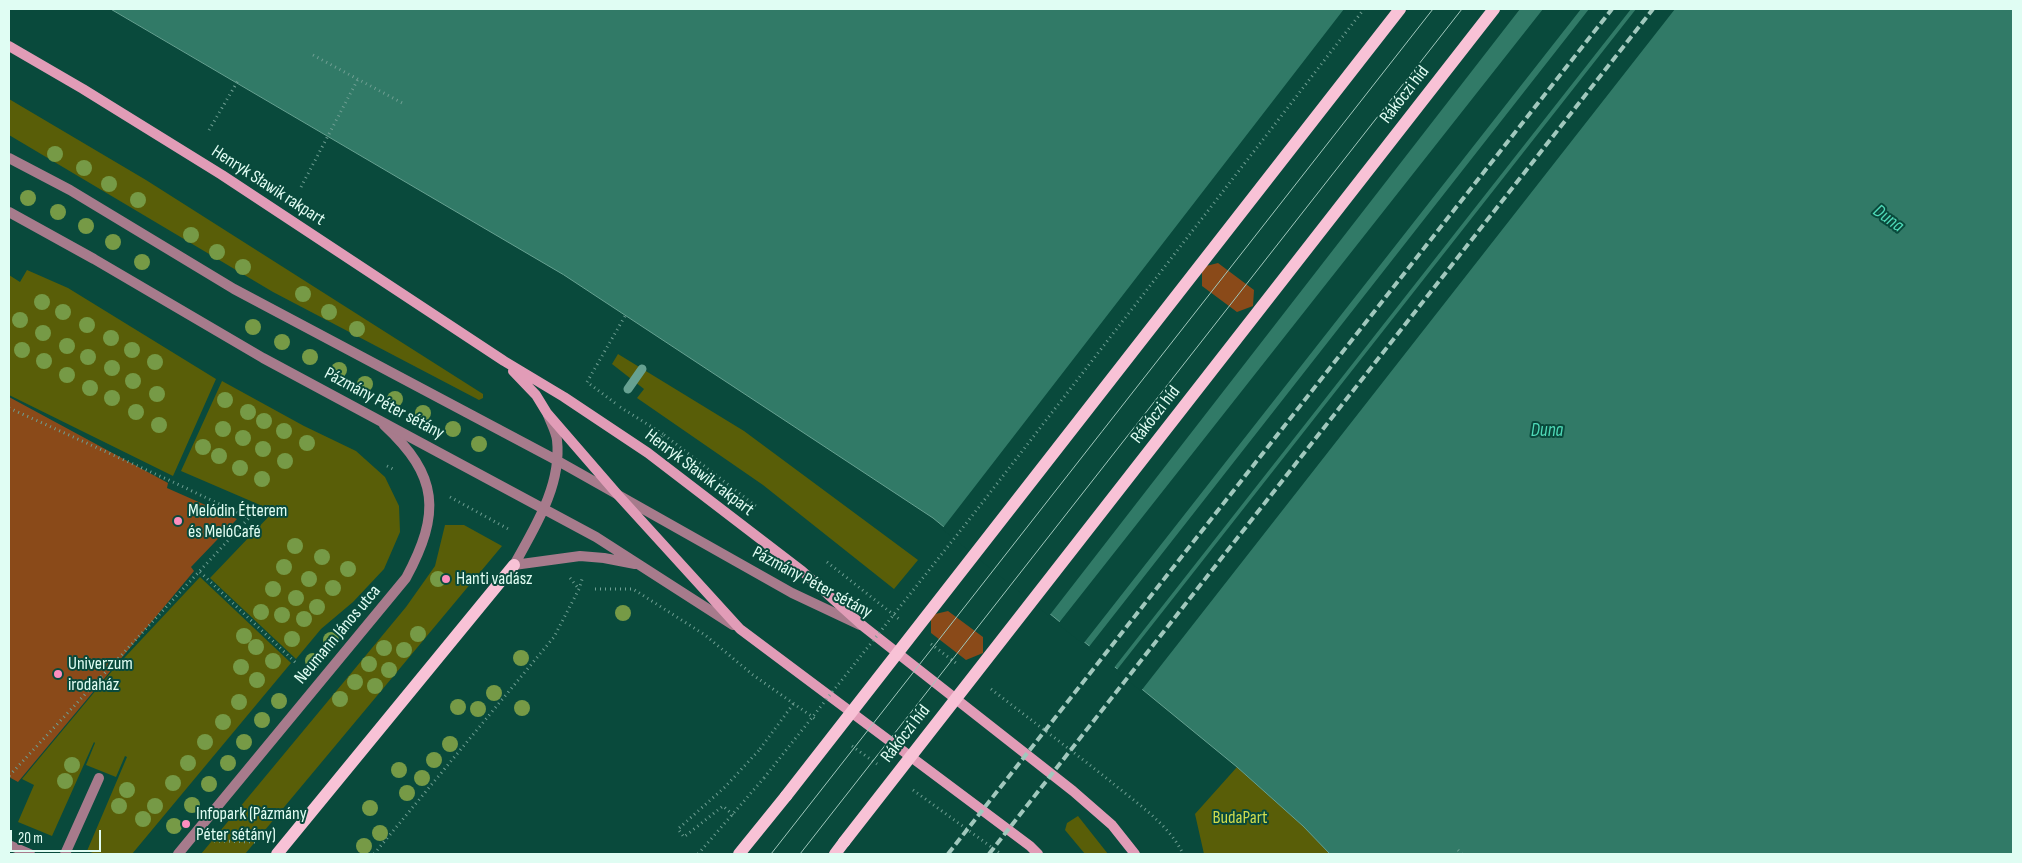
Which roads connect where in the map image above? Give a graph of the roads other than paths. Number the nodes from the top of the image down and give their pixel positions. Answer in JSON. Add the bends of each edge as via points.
{"nodes":[{"id":1,"x":1400,"y":9,"type":"edge"},
{"id":2,"x":1494,"y":9,"type":"edge"},
{"id":3,"x":9,"y":46,"type":"edge"},
{"id":4,"x":9,"y":158,"type":"edge"},
{"id":5,"x":9,"y":212,"type":"edge"},
{"id":6,"x":504,"y":361,"type":"junction"},
{"id":7,"x":547,"y":413,"type":"junction"},
{"id":8,"x":376,"y":418,"type":"junction"},
{"id":9,"x":558,"y":461,"type":"junction"},
{"id":10,"x":618,"y":495,"type":"junction"},
{"id":11,"x":543,"y":509,"type":"junction"},
{"id":12,"x":514,"y":565,"type":"junction"},
{"id":13,"x":643,"y":566,"type":"junction"},
{"id":14,"x":863,"y":626,"type":"junction"},
{"id":15,"x":740,"y":629,"type":"junction"},
{"id":16,"x":99,"y":778,"type":"dead end"},
{"id":17,"x":9,"y":845,"type":"edge"},
{"id":18,"x":30,"y":854,"type":"edge"},
{"id":19,"x":65,"y":854,"type":"edge"},
{"id":20,"x":178,"y":854,"type":"edge"},
{"id":21,"x":277,"y":854,"type":"edge"},
{"id":22,"x":739,"y":854,"type":"edge"},
{"id":23,"x":835,"y":854,"type":"edge"},
{"id":24,"x":1038,"y":854,"type":"edge"},
{"id":25,"x":1135,"y":854,"type":"edge"}],
"edges":[{"from":1,"to":22,"type":"main road","bridge":true},
{"from":2,"to":23,"type":"main road","name":"Rákóczi híd","bridge":true},
{"from":3,"to":6,"type":"main road","name":"Henryk Sławik rakpart","via":[[222,175]]},
{"from":4,"to":9,"type":"street","name":"Pázmány Péter sétány","via":[[70,190],[234,289]]},
{"from":5,"to":8,"type":"street","name":"Pázmány Péter sétány","via":[[263,358]]},
{"from":6,"to":7,"type":"main road","name":"Henryk Sławik rakpart","via":[[536,395]]},
{"from":6,"to":14,"type":"main road","name":"Henryk Sławik rakpart","via":[[648,453],[802,571]]},
{"from":7,"to":9,"type":"street","via":[[557,438]]},
{"from":7,"to":10,"type":"main road","name":"Henryk Sławik rakpart"},
{"from":8,"to":11,"type":"street","name":"Pázmány Péter sétány"},
{"from":8,"to":20,"type":"street","name":"Neumann János utca","via":[[405,445],[418,463],[426,484],[430,499],[427,528],[418,556],[406,578]]},
{"from":9,"to":10,"type":"street","name":"Pázmány Péter sétány"},
{"from":9,"to":11,"type":"street"},
{"from":10,"to":14,"type":"street","name":"Pázmány Péter sétány","via":[[792,592]]},
{"from":10,"to":15,"type":"main road","name":"Pázmány Péter sétány"},
{"from":11,"to":12,"type":"street"},
{"from":11,"to":13,"type":"street","name":"Pázmány Péter sétány"},
{"from":12,"to":13,"type":"street","via":[[590,556]]},
{"from":12,"to":21,"type":"main road"},
{"from":13,"to":15,"type":"street","name":"Pázmány Péter sétány"},
{"from":14,"to":25,"type":"main road","name":"Pázmány Péter sétány","via":[[1072,791],[1112,825]]},
{"from":15,"to":24,"type":"main road","name":"Pázmány Péter sétány"},
{"from":16,"to":19,"type":"street"},
{"from":17,"to":18,"type":"street"}]}
